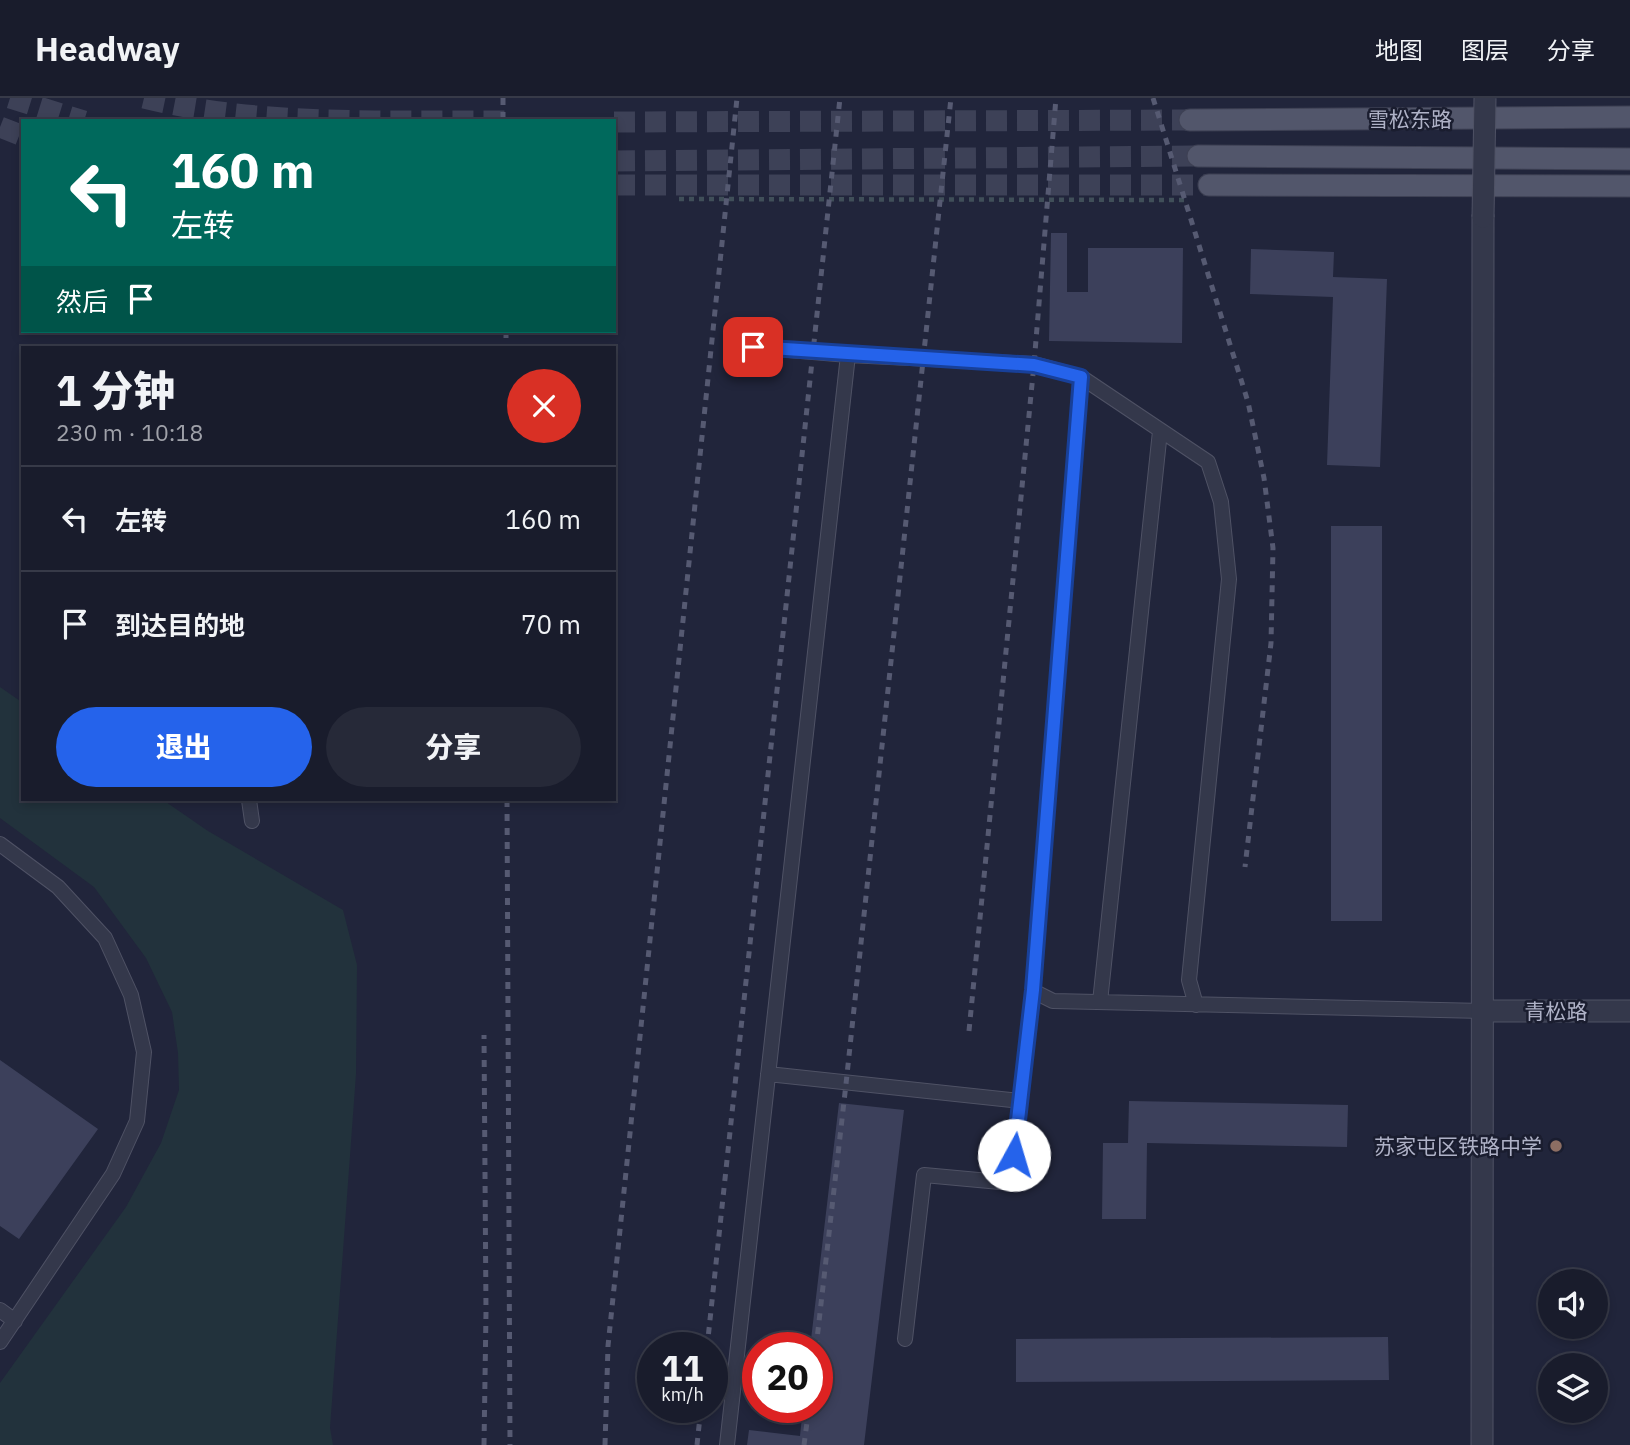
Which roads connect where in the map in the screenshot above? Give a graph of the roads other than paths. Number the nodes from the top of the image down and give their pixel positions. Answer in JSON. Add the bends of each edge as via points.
{"nodes":[{"id":1,"x":1485,"y":98,"type":"edge"},
{"id":2,"x":1630,"y":117,"type":"edge"},
{"id":3,"x":1190,"y":120,"type":"tunnel mouth"},
{"id":4,"x":1198,"y":156,"type":"tunnel mouth"},
{"id":5,"x":1630,"y":159,"type":"edge"},
{"id":6,"x":1630,"y":186,"type":"edge"},
{"id":7,"x":1203,"y":193,"type":"tunnel mouth"},
{"id":8,"x":753,"y":347,"type":"dead end"},
{"id":9,"x":848,"y":355,"type":"junction"},
{"id":10,"x":1081,"y":377,"type":"junction"},
{"id":11,"x":1160,"y":431,"type":"junction"},
{"id":12,"x":249,"y":801,"type":"edge"},
{"id":13,"x":252,"y":821,"type":"dead end"},
{"id":14,"x":0,"y":844,"type":"edge"},
{"id":15,"x":1033,"y":990,"type":"junction"},
{"id":16,"x":1100,"y":1002,"type":"junction"},
{"id":17,"x":1196,"y":1004,"type":"junction"},
{"id":18,"x":1483,"y":1011,"type":"junction"},
{"id":19,"x":1630,"y":1012,"type":"edge"},
{"id":20,"x":768,"y":1074,"type":"junction"},
{"id":21,"x":1020,"y":1101,"type":"junction"},
{"id":22,"x":0,"y":1310,"type":"edge"},
{"id":23,"x":15,"y":1321,"type":"junction"},
{"id":24,"x":905,"y":1339,"type":"dead end"},
{"id":25,"x":0,"y":1342,"type":"edge"},
{"id":26,"x":727,"y":1445,"type":"edge"},
{"id":27,"x":1482,"y":1445,"type":"edge"}],
"edges":[{"from":1,"to":18,"type":"street","bridge":true},
{"from":2,"to":3,"type":"main road","name":"雪松东路"},
{"from":4,"to":5,"type":"main road","name":"雪松东路"},
{"from":6,"to":7,"type":"main road"},
{"from":8,"to":9,"type":"lane"},
{"from":9,"to":10,"type":"lane","via":[[1034,365]]},
{"from":9,"to":20,"type":"lane"},
{"from":10,"to":11,"type":"lane"},
{"from":10,"to":15,"type":"lane"},
{"from":11,"to":16,"type":"lane"},
{"from":11,"to":17,"type":"lane","via":[[1208,462],[1221,502],[1229,579],[1189,980]]},
{"from":12,"to":13,"type":"lane"},
{"from":14,"to":23,"type":"lane","via":[[58,887],[105,939],[131,995],[144,1052],[137,1121],[113,1174]]},
{"from":15,"to":16,"type":"lane","via":[[1053,1001]]},
{"from":15,"to":21,"type":"lane"},
{"from":16,"to":17,"type":"lane"},
{"from":17,"to":18,"type":"lane"},
{"from":18,"to":19,"type":"street","name":"青松路"},
{"from":18,"to":27,"type":"street"},
{"from":20,"to":21,"type":"lane"},
{"from":20,"to":26,"type":"lane"},
{"from":21,"to":24,"type":"lane","via":[[1012,1183],[924,1175]]},
{"from":22,"to":23,"type":"lane"},
{"from":23,"to":25,"type":"lane"}]}
